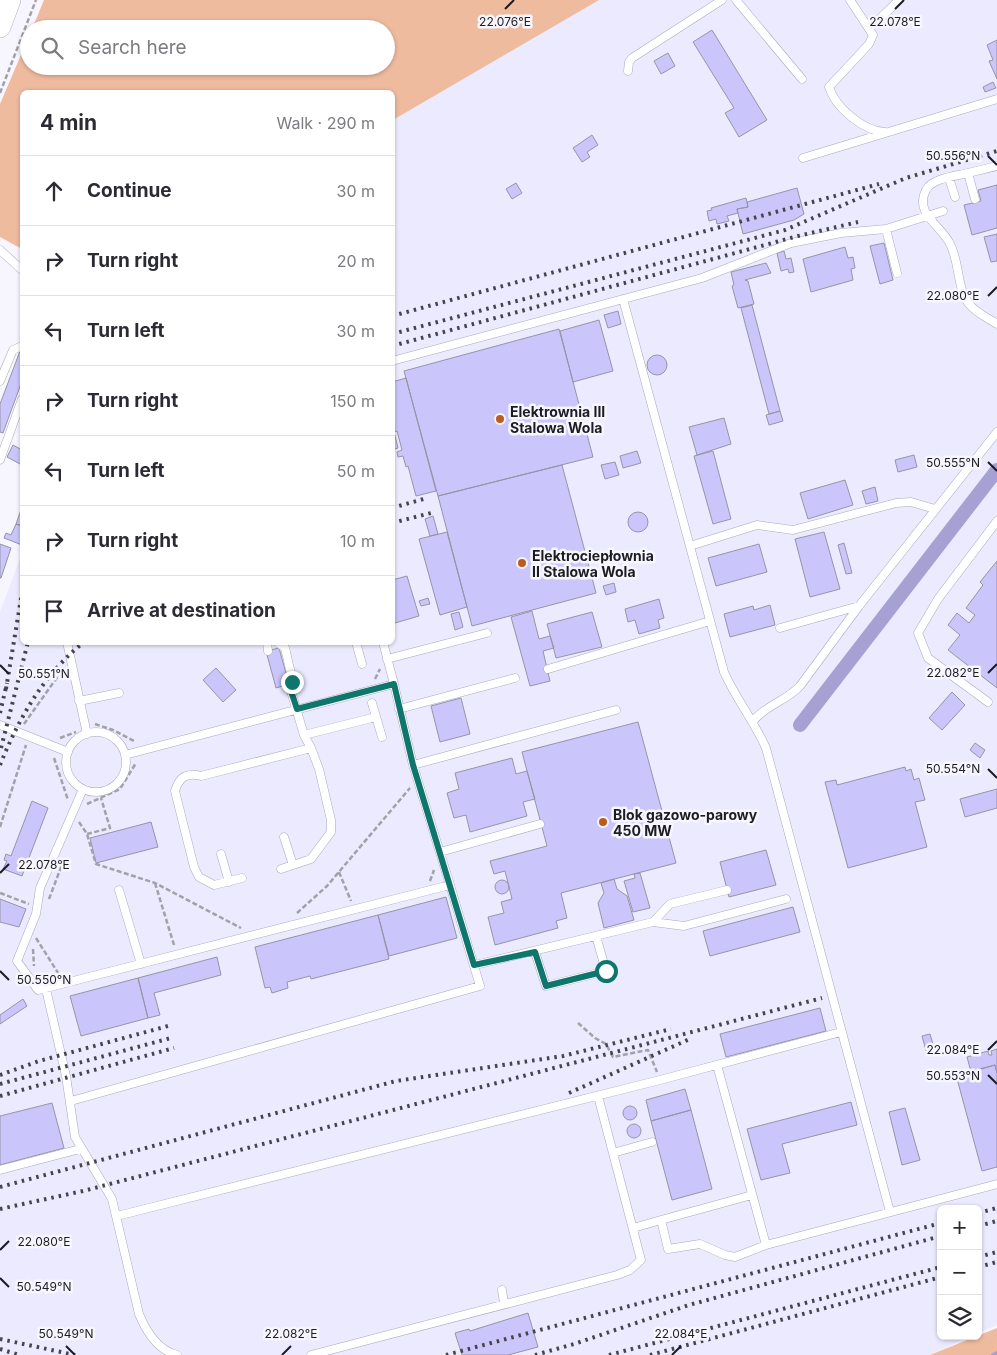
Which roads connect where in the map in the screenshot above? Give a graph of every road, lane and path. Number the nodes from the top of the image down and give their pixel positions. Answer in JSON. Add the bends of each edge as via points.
{"nodes":[{"id":1,"x":10,"y":0,"type":"edge"},
{"id":2,"x":36,"y":0,"type":"edge"},
{"id":3,"x":722,"y":0,"type":"edge"},
{"id":4,"x":736,"y":0,"type":"edge"},
{"id":5,"x":850,"y":0,"type":"edge"},
{"id":6,"x":898,"y":0,"type":"edge"},
{"id":7,"x":28,"y":20,"type":"edge"},
{"id":8,"x":0,"y":27,"type":"edge"},
{"id":9,"x":869,"y":29,"type":"junction"},
{"id":10,"x":20,"y":41,"type":"edge"},
{"id":11,"x":628,"y":71,"type":"dead end"},
{"id":12,"x":802,"y":79,"type":"dead end"},
{"id":13,"x":0,"y":93,"type":"edge"},
{"id":14,"x":997,"y":100,"type":"edge"},
{"id":15,"x":888,"y":132,"type":"junction"},
{"id":16,"x":803,"y":158,"type":"dead end"},
{"id":17,"x":997,"y":166,"type":"edge"},
{"id":18,"x":968,"y":173,"type":"junction"},
{"id":19,"x":949,"y":178,"type":"junction"},
{"id":20,"x":955,"y":197,"type":"dead end"},
{"id":21,"x":975,"y":199,"type":"dead end"},
{"id":22,"x":943,"y":211,"type":"dead end"},
{"id":23,"x":926,"y":216,"type":"junction"},
{"id":24,"x":886,"y":229,"type":"junction"},
{"id":25,"x":0,"y":250,"type":"edge"},
{"id":26,"x":20,"y":268,"type":"edge"},
{"id":27,"x":897,"y":273,"type":"dead end"},
{"id":28,"x":623,"y":300,"type":"junction"},
{"id":29,"x":997,"y":324,"type":"edge"},
{"id":30,"x":20,"y":347,"type":"edge"},
{"id":31,"x":395,"y":361,"type":"edge"},
{"id":32,"x":0,"y":381,"type":"edge"},
{"id":33,"x":20,"y":405,"type":"edge"},
{"id":34,"x":997,"y":432,"type":"edge"},
{"id":35,"x":0,"y":460,"type":"edge"},
{"id":36,"x":936,"y":509,"type":"junction"},
{"id":37,"x":997,"y":521,"type":"edge"},
{"id":38,"x":690,"y":546,"type":"junction"},
{"id":39,"x":859,"y":606,"type":"junction"},
{"id":40,"x":710,"y":621,"type":"junction"},
{"id":41,"x":780,"y":628,"type":"dead end"},
{"id":42,"x":487,"y":633,"type":"dead end"},
{"id":43,"x":68,"y":645,"type":"edge"},
{"id":44,"x":281,"y":645,"type":"edge"},
{"id":45,"x":357,"y":645,"type":"edge"},
{"id":46,"x":384,"y":645,"type":"edge"},
{"id":47,"x":388,"y":660,"type":"junction"},
{"id":48,"x":71,"y":661,"type":"junction"},
{"id":49,"x":362,"y":664,"type":"dead end"},
{"id":50,"x":548,"y":669,"type":"dead end"},
{"id":51,"x":515,"y":678,"type":"dead end"},
{"id":52,"x":374,"y":680,"type":"dead end"},
{"id":53,"x":394,"y":684,"type":"junction"},
{"id":54,"x":119,"y":693,"type":"dead end"},
{"id":55,"x":79,"y":701,"type":"junction"},
{"id":56,"x":988,"y":702,"type":"dead end"},
{"id":57,"x":372,"y":703,"type":"dead end"},
{"id":58,"x":297,"y":709,"type":"junction"},
{"id":59,"x":399,"y":709,"type":"junction"},
{"id":60,"x":616,"y":710,"type":"dead end"},
{"id":61,"x":376,"y":717,"type":"junction"},
{"id":62,"x":753,"y":721,"type":"junction"},
{"id":63,"x":18,"y":723,"type":"dead end"},
{"id":64,"x":0,"y":725,"type":"edge"},
{"id":65,"x":23,"y":725,"type":"junction"},
{"id":66,"x":32,"y":729,"type":"dead end"},
{"id":67,"x":87,"y":731,"type":"junction"},
{"id":68,"x":304,"y":735,"type":"junction"},
{"id":69,"x":382,"y":737,"type":"dead end"},
{"id":70,"x":59,"y":738,"type":"dead end"},
{"id":71,"x":18,"y":742,"type":"dead end"},
{"id":72,"x":141,"y":742,"type":"dead end"},
{"id":73,"x":26,"y":745,"type":"junction"},
{"id":74,"x":35,"y":748,"type":"dead end"},
{"id":75,"x":312,"y":748,"type":"junction"},
{"id":76,"x":68,"y":752,"type":"junction"},
{"id":77,"x":48,"y":754,"type":"dead end"},
{"id":78,"x":125,"y":755,"type":"junction"},
{"id":79,"x":140,"y":760,"type":"dead end"},
{"id":80,"x":413,"y":765,"type":"junction"},
{"id":81,"x":83,"y":789,"type":"junction"},
{"id":82,"x":416,"y":792,"type":"dead end"},
{"id":83,"x":101,"y":798,"type":"junction"},
{"id":84,"x":84,"y":810,"type":"dead end"},
{"id":85,"x":73,"y":811,"type":"junction"},
{"id":86,"x":81,"y":816,"type":"dead end"},
{"id":87,"x":79,"y":822,"type":"junction"},
{"id":88,"x":540,"y":824,"type":"dead end"},
{"id":89,"x":0,"y":827,"type":"edge"},
{"id":90,"x":76,"y":831,"type":"dead end"},
{"id":91,"x":87,"y":834,"type":"junction"},
{"id":92,"x":284,"y":838,"type":"dead end"},
{"id":93,"x":440,"y":852,"type":"junction"},
{"id":94,"x":221,"y":854,"type":"dead end"},
{"id":95,"x":65,"y":858,"type":"dead end"},
{"id":96,"x":434,"y":864,"type":"dead end"},
{"id":97,"x":293,"y":865,"type":"junction"},
{"id":98,"x":281,"y":869,"type":"dead end"},
{"id":99,"x":339,"y":872,"type":"junction"},
{"id":100,"x":242,"y":878,"type":"dead end"},
{"id":101,"x":229,"y":882,"type":"junction"},
{"id":102,"x":429,"y":882,"type":"dead end"},
{"id":103,"x":155,"y":883,"type":"junction"},
{"id":104,"x":450,"y":885,"type":"junction"},
{"id":105,"x":120,"y":890,"type":"dead end"},
{"id":106,"x":727,"y":890,"type":"dead end"},
{"id":107,"x":0,"y":893,"type":"edge"},
{"id":108,"x":786,"y":899,"type":"dead end"},
{"id":109,"x":360,"y":900,"type":"dead end"},
{"id":110,"x":48,"y":902,"type":"dead end"},
{"id":111,"x":36,"y":914,"type":"junction"},
{"id":112,"x":305,"y":915,"type":"dead end"},
{"id":113,"x":653,"y":922,"type":"junction"},
{"id":114,"x":236,"y":933,"type":"dead end"},
{"id":115,"x":596,"y":936,"type":"junction"},
{"id":116,"x":175,"y":949,"type":"dead end"},
{"id":117,"x":535,"y":952,"type":"junction"},
{"id":118,"x":141,"y":964,"type":"junction"},
{"id":119,"x":474,"y":965,"type":"junction"},
{"id":120,"x":35,"y":969,"type":"dead end"},
{"id":121,"x":56,"y":980,"type":"dead end"},
{"id":122,"x":46,"y":989,"type":"junction"},
{"id":123,"x":578,"y":1023,"type":"dead end"},
{"id":124,"x":841,"y":1032,"type":"junction"},
{"id":125,"x":717,"y":1065,"type":"junction"},
{"id":126,"x":660,"y":1080,"type":"junction"},
{"id":127,"x":598,"y":1096,"type":"junction"},
{"id":128,"x":71,"y":1101,"type":"junction"},
{"id":129,"x":652,"y":1142,"type":"dead end"},
{"id":130,"x":80,"y":1149,"type":"junction"},
{"id":131,"x":613,"y":1153,"type":"junction"},
{"id":132,"x":0,"y":1170,"type":"edge"},
{"id":133,"x":997,"y":1184,"type":"edge"},
{"id":134,"x":752,"y":1195,"type":"junction"},
{"id":135,"x":890,"y":1212,"type":"junction"},
{"id":136,"x":116,"y":1216,"type":"junction"},
{"id":137,"x":661,"y":1220,"type":"junction"},
{"id":138,"x":634,"y":1228,"type":"junction"},
{"id":139,"x":766,"y":1245,"type":"junction"},
{"id":140,"x":502,"y":1290,"type":"dead end"},
{"id":141,"x":504,"y":1303,"type":"junction"},
{"id":142,"x":177,"y":1355,"type":"edge"},
{"id":143,"x":311,"y":1355,"type":"edge"}],
"edges":[{"from":1,"to":8,"type":"main road"},
{"from":2,"to":7,"type":"path"},
{"from":3,"to":11,"type":"lane","via":[[632,58]]},
{"from":4,"to":12,"type":"lane"},
{"from":5,"to":9,"type":"lane"},
{"from":6,"to":9,"type":"lane"},
{"from":9,"to":15,"type":"lane","via":[[873,35],[869,44],[830,86],[832,95],[844,110],[878,132]]},
{"from":10,"to":13,"type":"path"},
{"from":14,"to":15,"type":"lane"},
{"from":15,"to":16,"type":"lane"},
{"from":17,"to":18,"type":"lane"},
{"from":18,"to":19,"type":"lane"},
{"from":18,"to":21,"type":"lane"},
{"from":19,"to":20,"type":"lane"},
{"from":19,"to":23,"type":"lane","via":[[927,188],[924,196]]},
{"from":22,"to":23,"type":"lane"},
{"from":23,"to":24,"type":"lane"},
{"from":23,"to":29,"type":"lane","via":[[950,242],[969,305]]},
{"from":24,"to":27,"type":"lane"},
{"from":24,"to":28,"type":"lane","via":[[859,234],[841,233],[791,243],[702,278]]},
{"from":25,"to":26,"type":"lane"},
{"from":28,"to":31,"type":"lane"},
{"from":28,"to":38,"type":"lane"},
{"from":30,"to":32,"type":"lane","via":[[13,350]]},
{"from":33,"to":35,"type":"lane"},
{"from":34,"to":36,"type":"lane"},
{"from":36,"to":38,"type":"lane","via":[[911,502],[896,503],[793,530],[757,525]]},
{"from":36,"to":39,"type":"lane"},
{"from":37,"to":56,"type":"lane","via":[[938,599],[918,633],[928,658]]},
{"from":38,"to":40,"type":"lane"},
{"from":39,"to":41,"type":"lane"},
{"from":39,"to":62,"type":"lane","via":[[794,693],[768,706]]},
{"from":40,"to":50,"type":"lane"},
{"from":40,"to":62,"type":"lane","via":[[724,672]]},
{"from":42,"to":47,"type":"lane"},
{"from":43,"to":48,"type":"lane"},
{"from":44,"to":58,"type":"lane","via":[[285,648]]},
{"from":45,"to":49,"type":"lane"},
{"from":46,"to":47,"type":"lane"},
{"from":47,"to":52,"type":"path","via":[[380,665]]},
{"from":47,"to":53,"type":"lane"},
{"from":48,"to":55,"type":"lane"},
{"from":48,"to":65,"type":"path"},
{"from":51,"to":59,"type":"lane"},
{"from":53,"to":58,"type":"lane"},
{"from":53,"to":59,"type":"lane"},
{"from":54,"to":55,"type":"lane"},
{"from":55,"to":67,"type":"lane"},
{"from":57,"to":61,"type":"lane"},
{"from":58,"to":68,"type":"lane"},
{"from":58,"to":78,"type":"lane"},
{"from":59,"to":80,"type":"lane"},
{"from":60,"to":80,"type":"lane"},
{"from":61,"to":68,"type":"lane"},
{"from":61,"to":69,"type":"lane"},
{"from":62,"to":124,"type":"lane","via":[[766,748]]},
{"from":63,"to":65,"type":"path"},
{"from":64,"to":76,"type":"lane"},
{"from":65,"to":66,"type":"path"},
{"from":67,"to":70,"type":"path"},
{"from":67,"to":72,"type":"path","via":[[96,724]]},
{"from":67,"to":76,"type":"lane"},
{"from":67,"to":78,"type":"lane","via":[[107,735],[118,743]]},
{"from":68,"to":75,"type":"lane"},
{"from":71,"to":73,"type":"path"},
{"from":73,"to":74,"type":"path"},
{"from":73,"to":89,"type":"path"},
{"from":75,"to":97,"type":"lane","via":[[331,820],[331,832],[311,859]]},
{"from":75,"to":101,"type":"lane","via":[[201,776],[182,776],[177,784],[175,792],[199,877],[214,885]]},
{"from":76,"to":81,"type":"lane","via":[[70,777]]},
{"from":77,"to":85,"type":"path","via":[[56,762]]},
{"from":78,"to":81,"type":"lane","via":[[123,774],[118,782],[102,791]]},
{"from":79,"to":83,"type":"path","via":[[120,789]]},
{"from":80,"to":93,"type":"lane"},
{"from":81,"to":85,"type":"lane"},
{"from":82,"to":99,"type":"path","via":[[414,783]]},
{"from":83,"to":84,"type":"path","via":[[88,804]]},
{"from":83,"to":91,"type":"path","via":[[110,828]]},
{"from":85,"to":87,"type":"path"},
{"from":85,"to":111,"type":"lane","via":[[40,888]]},
{"from":86,"to":87,"type":"path"},
{"from":87,"to":90,"type":"path"},
{"from":87,"to":91,"type":"path"},
{"from":88,"to":93,"type":"lane"},
{"from":91,"to":103,"type":"path","via":[[96,864]]},
{"from":92,"to":97,"type":"lane"},
{"from":93,"to":104,"type":"lane"},
{"from":94,"to":101,"type":"lane"},
{"from":95,"to":110,"type":"path"},
{"from":96,"to":102,"type":"path"},
{"from":97,"to":98,"type":"lane"},
{"from":99,"to":109,"type":"path","via":[[351,902]]},
{"from":99,"to":112,"type":"path","via":[[295,916]]},
{"from":100,"to":101,"type":"lane"},
{"from":103,"to":114,"type":"path","via":[[244,931]]},
{"from":103,"to":116,"type":"path"},
{"from":104,"to":118,"type":"lane"},
{"from":104,"to":119,"type":"lane"},
{"from":105,"to":118,"type":"lane"},
{"from":106,"to":113,"type":"lane","via":[[670,904]]},
{"from":107,"to":111,"type":"path","via":[[28,903]]},
{"from":108,"to":113,"type":"lane","via":[[684,926]]},
{"from":111,"to":122,"type":"lane","via":[[16,961],[38,990]]},
{"from":113,"to":115,"type":"lane"},
{"from":115,"to":117,"type":"lane"},
{"from":115,"to":117,"type":"lane","via":[[606,971],[546,986]]},
{"from":117,"to":119,"type":"lane"},
{"from":118,"to":122,"type":"lane"},
{"from":119,"to":128,"type":"lane","via":[[480,986]]},
{"from":120,"to":121,"type":"path","via":[[35,937],[61,978]]},
{"from":122,"to":128,"type":"lane"},
{"from":123,"to":126,"type":"path","via":[[606,1044],[613,1057],[648,1050]]},
{"from":124,"to":125,"type":"lane"},
{"from":124,"to":135,"type":"lane"},
{"from":125,"to":126,"type":"lane"},
{"from":125,"to":134,"type":"lane"},
{"from":126,"to":127,"type":"lane"},
{"from":127,"to":131,"type":"lane"},
{"from":127,"to":136,"type":"lane"},
{"from":128,"to":130,"type":"lane","via":[[74,1137]]},
{"from":129,"to":131,"type":"lane"},
{"from":130,"to":132,"type":"lane"},
{"from":130,"to":136,"type":"lane","via":[[112,1198]]},
{"from":131,"to":138,"type":"lane"},
{"from":133,"to":135,"type":"lane"},
{"from":134,"to":137,"type":"lane"},
{"from":134,"to":139,"type":"lane"},
{"from":135,"to":139,"type":"lane"},
{"from":136,"to":142,"type":"lane","via":[[146,1332]]},
{"from":137,"to":138,"type":"lane"},
{"from":137,"to":139,"type":"lane","via":[[668,1249],[700,1244],[734,1257]]},
{"from":138,"to":141,"type":"lane","via":[[641,1260],[630,1270]]},
{"from":140,"to":141,"type":"lane"},
{"from":141,"to":143,"type":"lane"}]}
